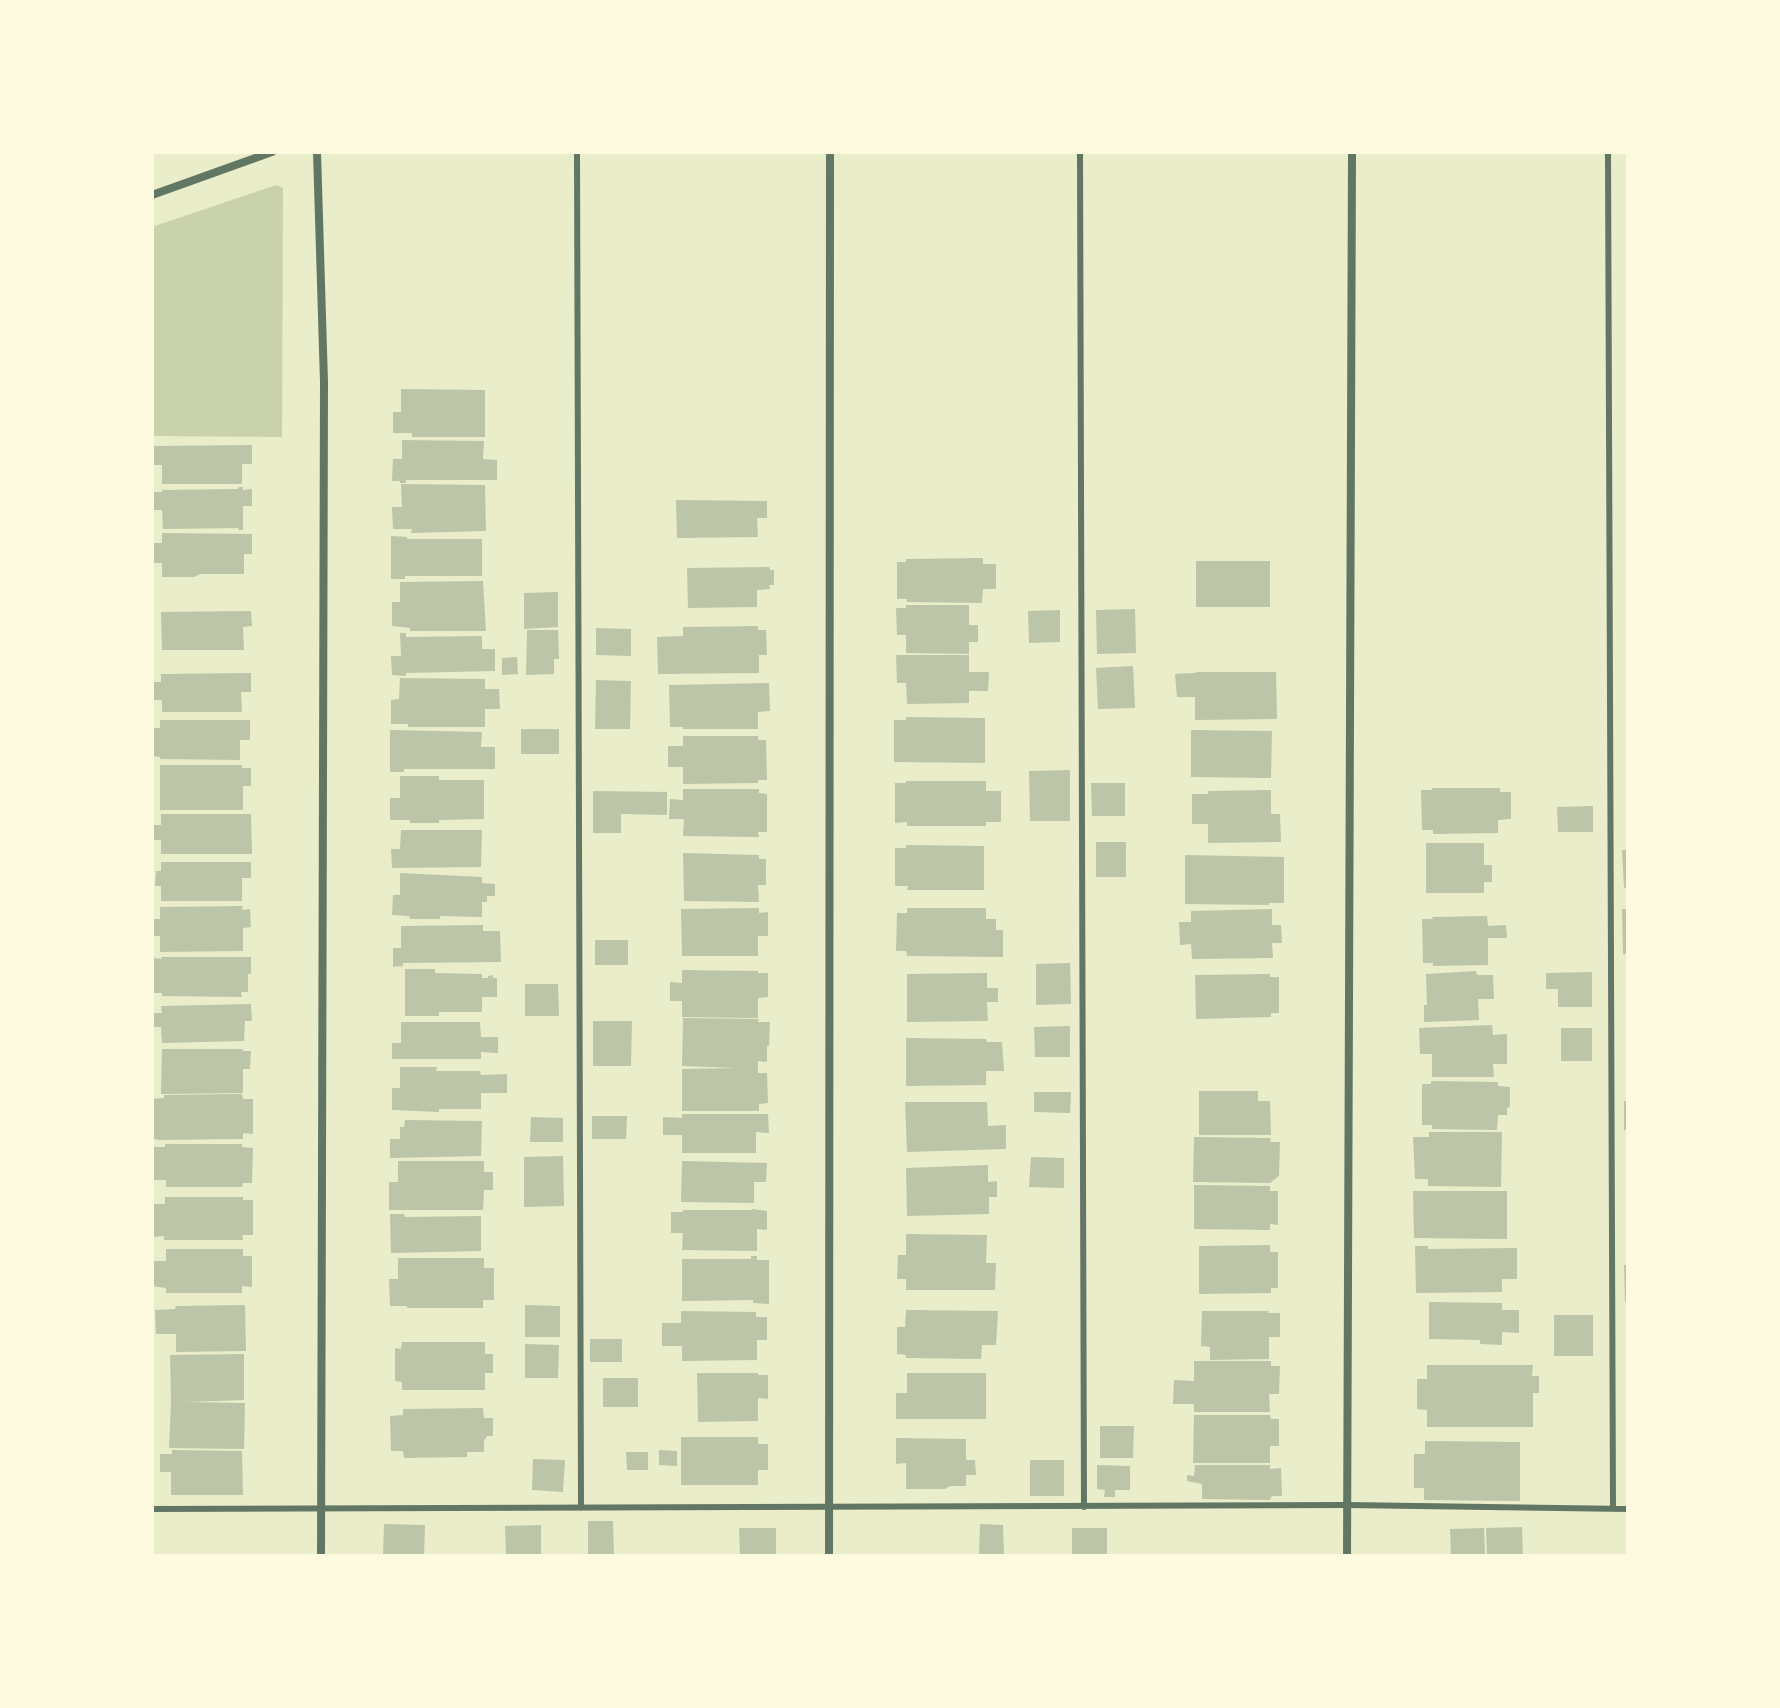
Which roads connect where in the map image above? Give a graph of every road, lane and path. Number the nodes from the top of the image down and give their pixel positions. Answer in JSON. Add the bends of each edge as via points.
{"nodes":[{"id":1,"x":272,"y":152,"type":"edge"},
{"id":2,"x":317,"y":152,"type":"edge"},
{"id":3,"x":577,"y":152,"type":"edge"},
{"id":4,"x":830,"y":152,"type":"edge"},
{"id":5,"x":1080,"y":152,"type":"edge"},
{"id":6,"x":1352,"y":152,"type":"edge"},
{"id":7,"x":1608,"y":152,"type":"edge"},
{"id":8,"x":152,"y":195,"type":"edge"},
{"id":9,"x":1347,"y":1505,"type":"junction"},
{"id":10,"x":1084,"y":1507,"type":"junction"},
{"id":11,"x":321,"y":1508,"type":"junction"},
{"id":12,"x":581,"y":1508,"type":"junction"},
{"id":13,"x":829,"y":1508,"type":"junction"},
{"id":14,"x":152,"y":1509,"type":"edge"},
{"id":15,"x":1613,"y":1509,"type":"junction"},
{"id":16,"x":1628,"y":1509,"type":"edge"},
{"id":17,"x":321,"y":1556,"type":"edge"},
{"id":18,"x":829,"y":1556,"type":"edge"},
{"id":19,"x":1347,"y":1556,"type":"edge"}],
"edges":[{"from":1,"to":8,"type":"street"},
{"from":2,"to":11,"type":"street","via":[[324,382]]},
{"from":3,"to":12,"type":"lane"},
{"from":4,"to":13,"type":"street"},
{"from":5,"to":10,"type":"lane"},
{"from":6,"to":9,"type":"street"},
{"from":7,"to":15,"type":"lane"},
{"from":9,"to":10,"type":"lane"},
{"from":9,"to":15,"type":"lane"},
{"from":9,"to":19,"type":"street"},
{"from":10,"to":13,"type":"lane"},
{"from":11,"to":12,"type":"lane"},
{"from":11,"to":14,"type":"lane"},
{"from":11,"to":17,"type":"street"},
{"from":12,"to":13,"type":"lane"},
{"from":13,"to":18,"type":"street"},
{"from":15,"to":16,"type":"lane"}]}
